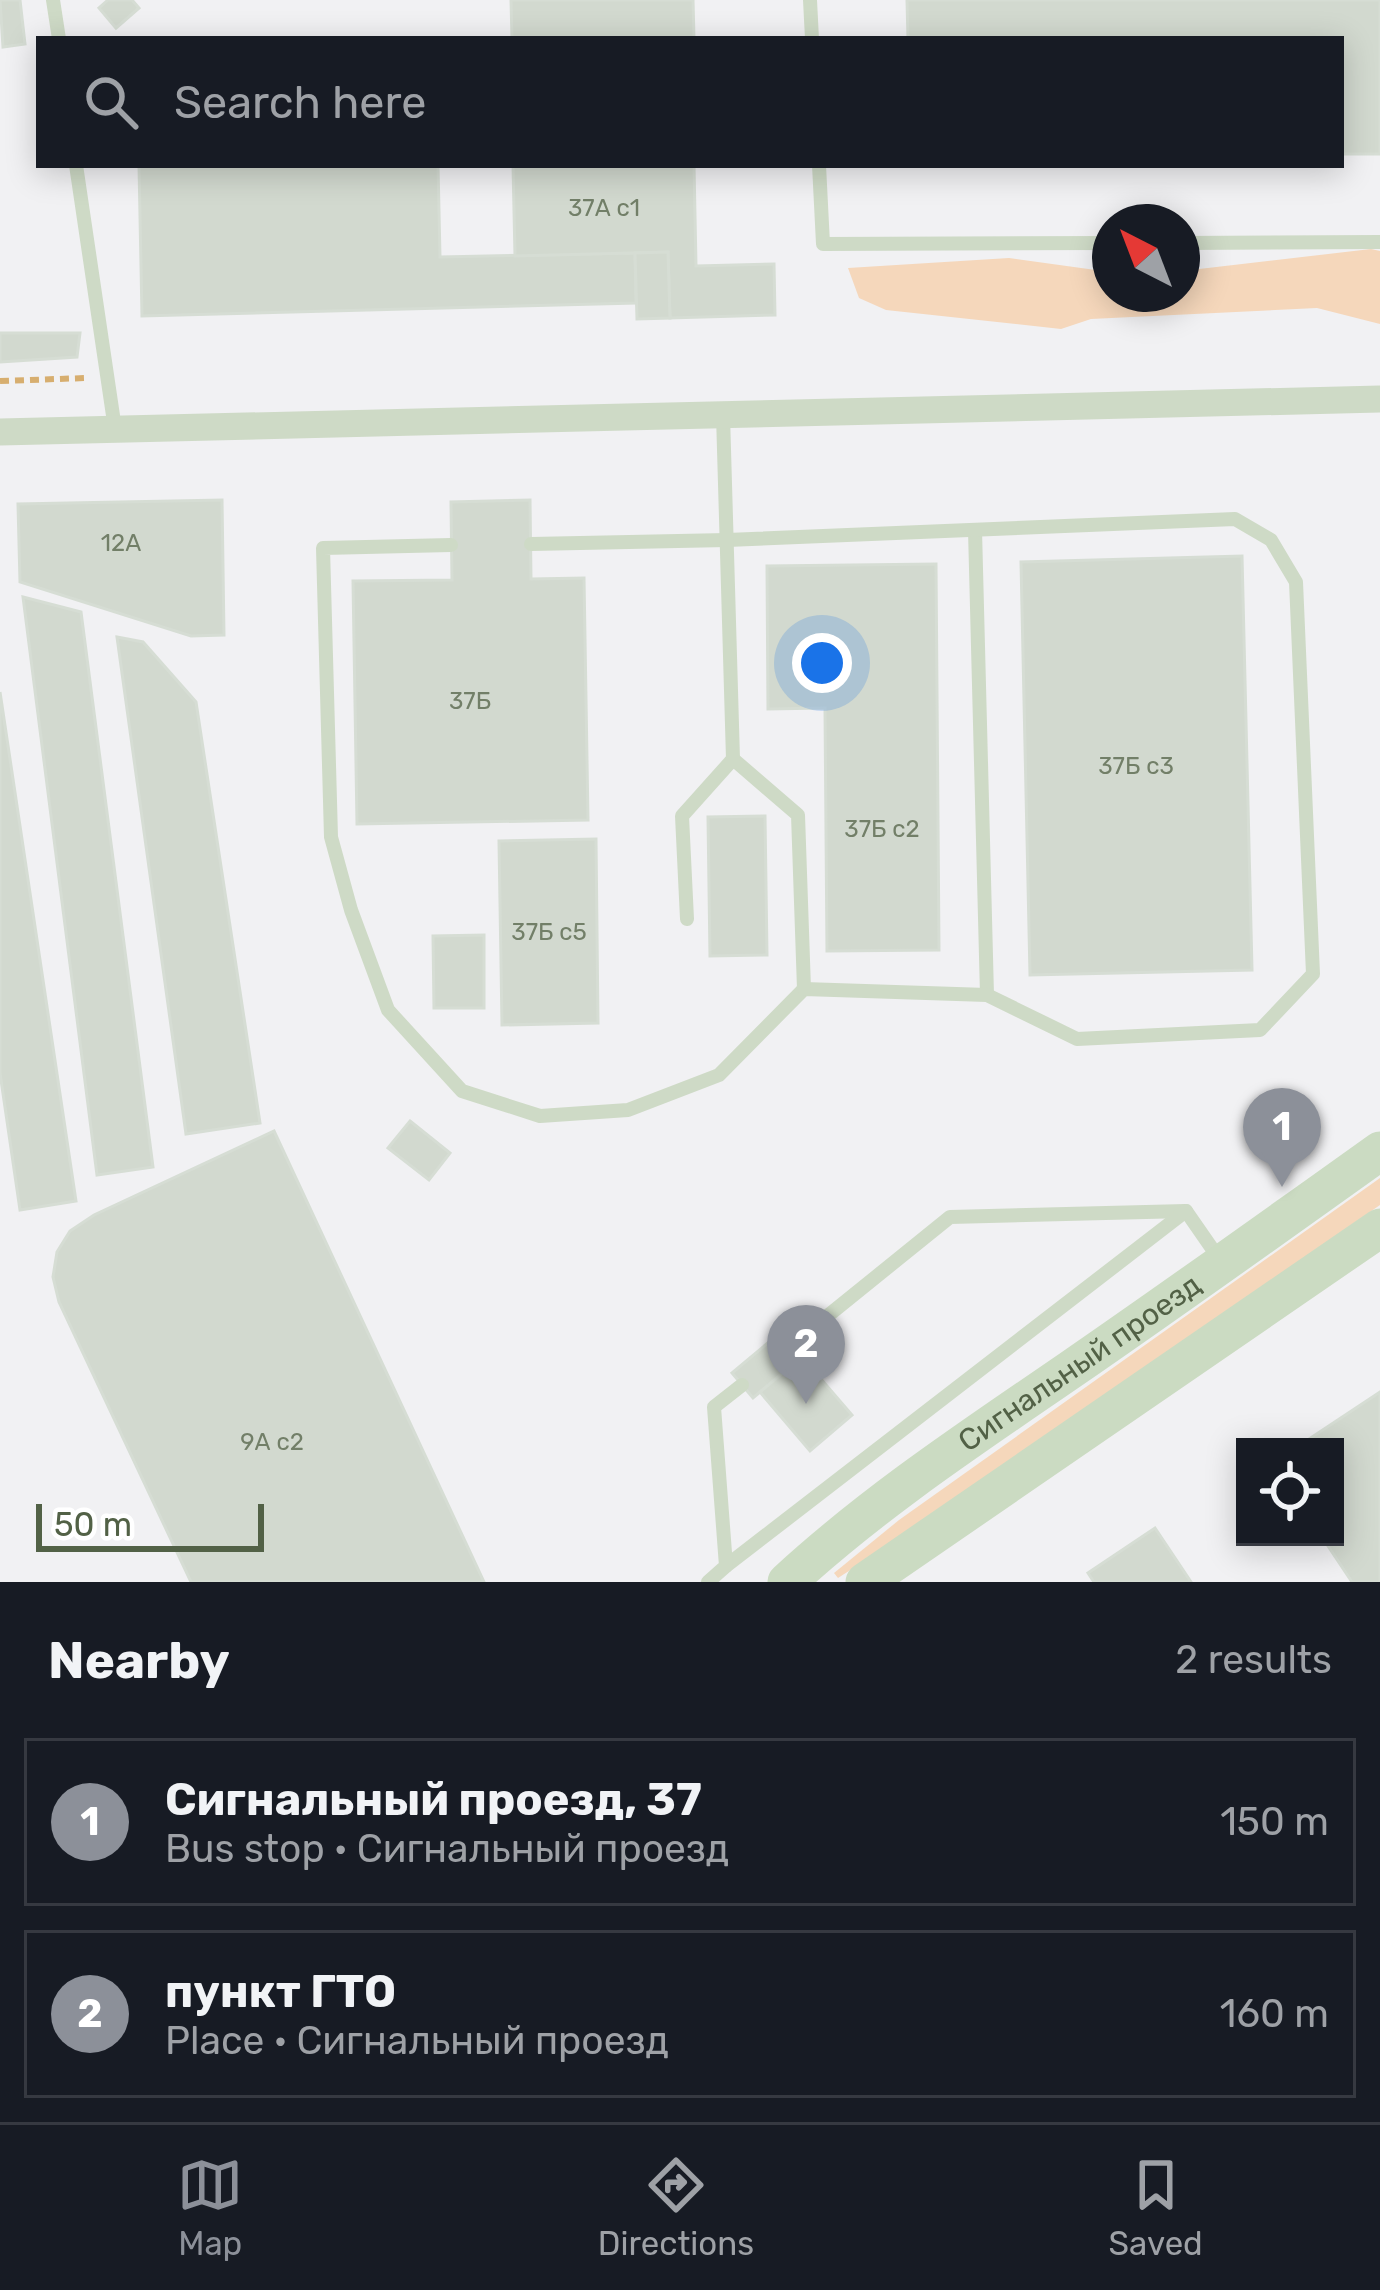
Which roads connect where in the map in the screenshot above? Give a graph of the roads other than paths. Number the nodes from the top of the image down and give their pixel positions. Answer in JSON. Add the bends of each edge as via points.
{"nodes":[{"id":1,"x":53,"y":0,"type":"edge"},
{"id":2,"x":810,"y":0,"type":"edge"},
{"id":3,"x":59,"y":36,"type":"edge"},
{"id":4,"x":812,"y":36,"type":"edge"},
{"id":5,"x":76,"y":168,"type":"edge"},
{"id":6,"x":819,"y":168,"type":"edge"},
{"id":7,"x":1380,"y":242,"type":"edge"},
{"id":8,"x":1092,"y":243,"type":"edge"},
{"id":9,"x":1200,"y":243,"type":"edge"},
{"id":10,"x":1380,"y":399,"type":"edge"},
{"id":11,"x":724,"y":415,"type":"junction"},
{"id":12,"x":115,"y":429,"type":"junction"},
{"id":13,"x":0,"y":432,"type":"edge"},
{"id":14,"x":975,"y":530,"type":"junction"},
{"id":15,"x":727,"y":540,"type":"junction"},
{"id":16,"x":531,"y":544,"type":"dead end"},
{"id":17,"x":451,"y":545,"type":"dead end"},
{"id":18,"x":734,"y":759,"type":"junction"},
{"id":19,"x":687,"y":919,"type":"dead end"},
{"id":20,"x":803,"y":989,"type":"junction"},
{"id":21,"x":987,"y":995,"type":"junction"},
{"id":22,"x":1380,"y":1150,"type":"edge"},
{"id":23,"x":1186,"y":1211,"type":"junction"},
{"id":24,"x":1380,"y":1228,"type":"edge"},
{"id":25,"x":1380,"y":1246,"type":"edge"},
{"id":26,"x":1223,"y":1264,"type":"junction"},
{"id":27,"x":1293,"y":1288,"type":"junction"},
{"id":28,"x":799,"y":1339,"type":"dead end"},
{"id":29,"x":742,"y":1384,"type":"dead end"},
{"id":30,"x":726,"y":1566,"type":"junction"},
{"id":31,"x":708,"y":1582,"type":"edge"},
{"id":32,"x":787,"y":1582,"type":"edge"},
{"id":33,"x":865,"y":1582,"type":"edge"}],
"edges":[{"from":1,"to":3,"type":"lane"},
{"from":2,"to":4,"type":"lane"},
{"from":5,"to":12,"type":"lane"},
{"from":6,"to":8,"type":"lane","via":[[824,244]]},
{"from":7,"to":9,"type":"lane"},
{"from":10,"to":11,"type":"street"},
{"from":11,"to":12,"type":"street"},
{"from":11,"to":15,"type":"lane"},
{"from":12,"to":13,"type":"street"},
{"from":14,"to":15,"type":"lane"},
{"from":14,"to":21,"type":"lane"},
{"from":14,"to":21,"type":"lane","via":[[1235,519],[1271,541],[1296,583],[1313,974],[1260,1030],[1077,1039]]},
{"from":15,"to":16,"type":"lane"},
{"from":15,"to":18,"type":"lane"},
{"from":17,"to":20,"type":"lane","via":[[323,548],[331,837],[388,1010],[462,1091],[540,1116],[628,1110],[718,1075]]},
{"from":18,"to":19,"type":"lane","via":[[682,816]]},
{"from":18,"to":20,"type":"lane","via":[[799,814]]},
{"from":20,"to":21,"type":"lane"},
{"from":22,"to":26,"type":"main road","name":"Сигнальный проезд"},
{"from":23,"to":26,"type":"lane"},
{"from":23,"to":28,"type":"lane","via":[[950,1217]]},
{"from":23,"to":30,"type":"lane"},
{"from":24,"to":27,"type":"main road","name":"Сигнальный проезд"},
{"from":25,"to":27,"type":"main road"},
{"from":26,"to":32,"type":"main road","name":"Сигнальный проезд","via":[[868,1511]]},
{"from":27,"to":33,"type":"main road","name":"Сигнальный проезд"},
{"from":29,"to":30,"type":"lane","via":[[714,1408]]},
{"from":30,"to":31,"type":"lane"}]}
